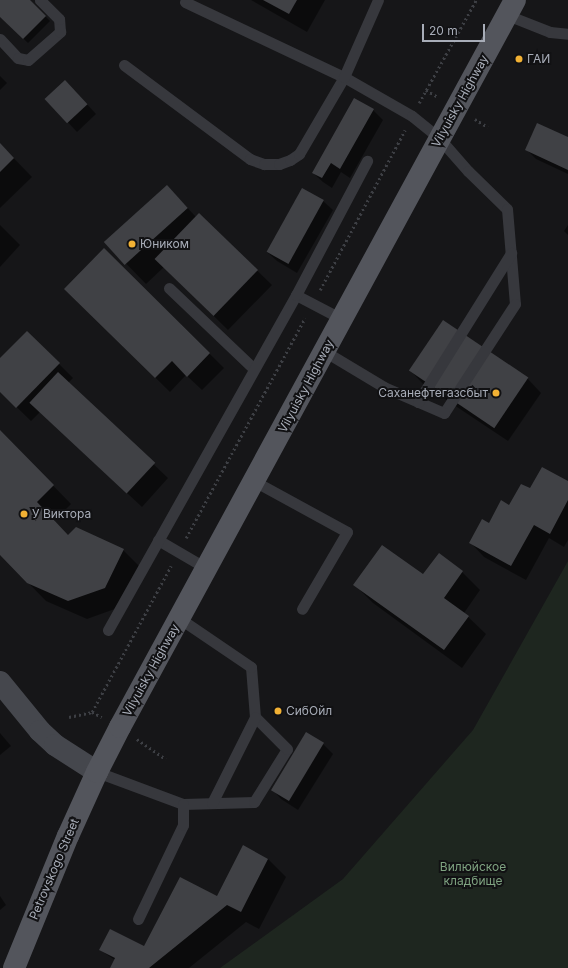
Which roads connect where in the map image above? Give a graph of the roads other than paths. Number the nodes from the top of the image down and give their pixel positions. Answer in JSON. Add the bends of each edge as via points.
{"nodes":[{"id":1,"x":40,"y":0,"type":"edge"},
{"id":2,"x":378,"y":0,"type":"edge"},
{"id":3,"x":185,"y":2,"type":"dead end"},
{"id":4,"x":511,"y":7,"type":"edge"},
{"id":5,"x":568,"y":34,"type":"edge"},
{"id":6,"x":0,"y":39,"type":"edge"},
{"id":7,"x":124,"y":65,"type":"dead end"},
{"id":8,"x":344,"y":77,"type":"junction"},
{"id":9,"x":439,"y":138,"type":"junction"},
{"id":10,"x":367,"y":161,"type":"dead end"},
{"id":11,"x":511,"y":253,"type":"junction"},
{"id":12,"x":169,"y":288,"type":"dead end"},
{"id":13,"x":296,"y":295,"type":"junction"},
{"id":14,"x":342,"y":319,"type":"junction"},
{"id":15,"x":324,"y":351,"type":"junction"},
{"id":16,"x":254,"y":369,"type":"junction"},
{"id":17,"x":418,"y":402,"type":"junction"},
{"id":18,"x":254,"y":481,"type":"junction"},
{"id":19,"x":158,"y":540,"type":"junction"},
{"id":20,"x":206,"y":568,"type":"junction"},
{"id":21,"x":302,"y":609,"type":"dead end"},
{"id":22,"x":179,"y":618,"type":"junction"},
{"id":23,"x":108,"y":630,"type":"dead end"},
{"id":24,"x":0,"y":682,"type":"edge"},
{"id":25,"x":255,"y":717,"type":"junction"},
{"id":26,"x":97,"y":772,"type":"junction"},
{"id":27,"x":212,"y":803,"type":"junction"},
{"id":28,"x":183,"y":804,"type":"junction"},
{"id":29,"x":138,"y":919,"type":"dead end"},
{"id":30,"x":14,"y":968,"type":"edge"}],
"edges":[{"from":1,"to":6,"type":"lane","via":[[59,19],[60,32],[28,60],[18,58]]},
{"from":2,"to":8,"type":"lane"},
{"from":3,"to":8,"type":"lane"},
{"from":4,"to":5,"type":"lane","via":[[550,32]]},
{"from":4,"to":9,"type":"main road","name":"Vilyuisky Highway"},
{"from":7,"to":8,"type":"lane","via":[[250,159],[264,164],[278,164],[299,154]]},
{"from":8,"to":9,"type":"lane","via":[[412,116]]},
{"from":9,"to":11,"type":"lane","via":[[507,209]]},
{"from":9,"to":14,"type":"main road","name":"Vilyuisky Highway"},
{"from":10,"to":13,"type":"lane"},
{"from":11,"to":17,"type":"lane"},
{"from":11,"to":17,"type":"lane","via":[[515,304],[444,413]]},
{"from":12,"to":16,"type":"lane"},
{"from":13,"to":14,"type":"lane"},
{"from":13,"to":16,"type":"lane"},
{"from":14,"to":15,"type":"main road","name":"Vilyuisky Highway"},
{"from":15,"to":17,"type":"lane","via":[[384,386]]},
{"from":15,"to":18,"type":"main road","name":"Vilyuisky Highway"},
{"from":16,"to":19,"type":"lane"},
{"from":18,"to":20,"type":"main road","name":"Vilyuisky Highway"},
{"from":18,"to":21,"type":"lane","via":[[347,532]]},
{"from":19,"to":20,"type":"lane"},
{"from":19,"to":23,"type":"lane"},
{"from":20,"to":22,"type":"main road","name":"Vilyuisky Highway"},
{"from":22,"to":25,"type":"lane","via":[[251,668]]},
{"from":22,"to":26,"type":"main road","name":"Vilyuisky Highway"},
{"from":24,"to":26,"type":"main road","via":[[40,731],[55,745]]},
{"from":25,"to":27,"type":"lane"},
{"from":25,"to":27,"type":"lane","via":[[287,750],[254,802]]},
{"from":26,"to":28,"type":"lane"},
{"from":26,"to":30,"type":"main road","name":"Petrovskogo Street"},
{"from":27,"to":28,"type":"lane"},
{"from":28,"to":29,"type":"lane","via":[[183,825]]}]}
